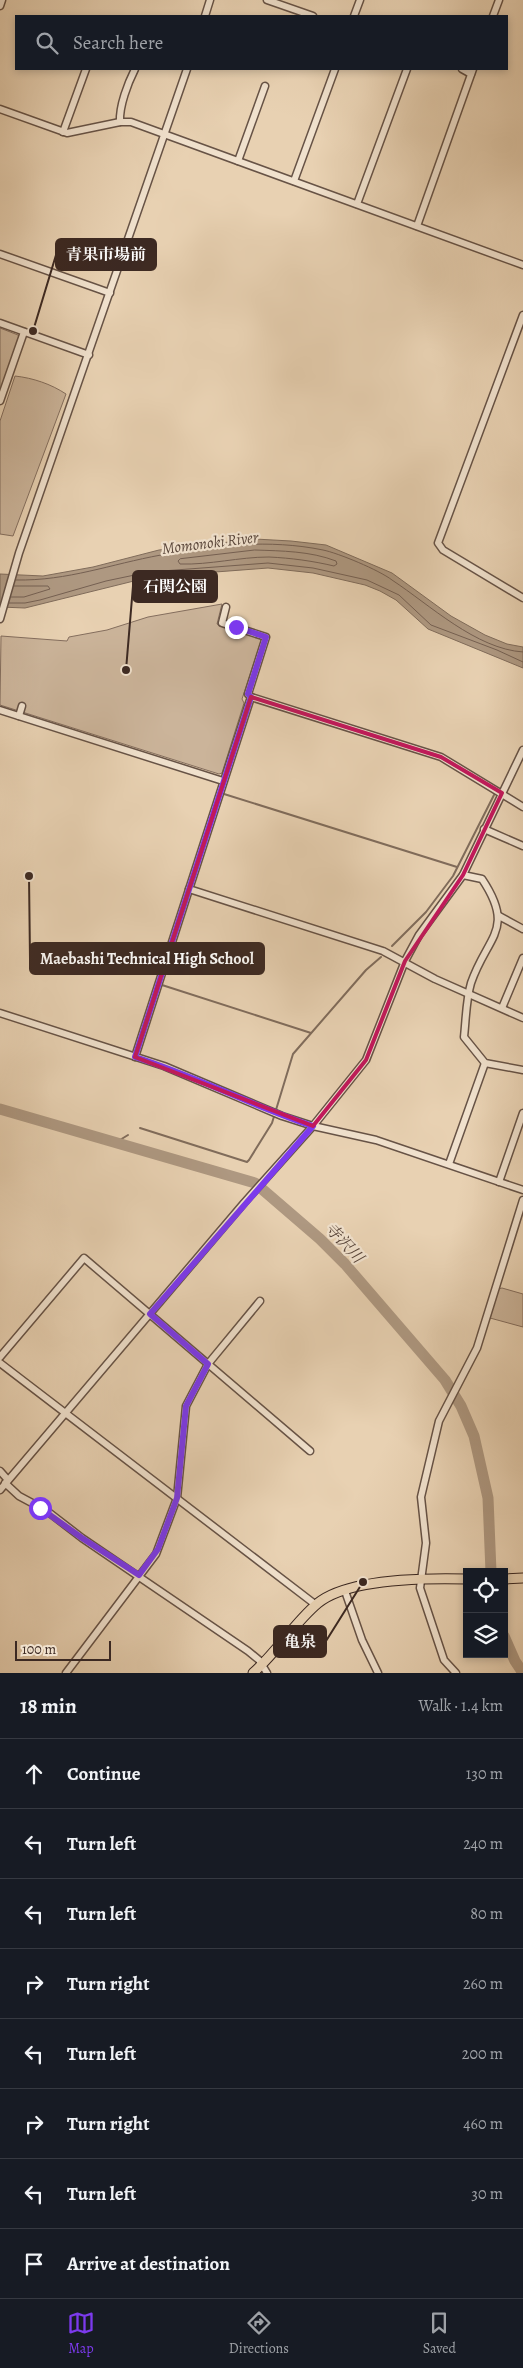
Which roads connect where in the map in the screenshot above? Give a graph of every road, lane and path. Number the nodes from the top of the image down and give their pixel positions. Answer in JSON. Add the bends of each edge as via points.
{"nodes":[{"id":1,"x":2,"y":0,"type":"edge"},
{"id":2,"x":210,"y":0,"type":"edge"},
{"id":3,"x":268,"y":0,"type":"edge"},
{"id":4,"x":360,"y":0,"type":"edge"},
{"id":5,"x":499,"y":0,"type":"edge"},
{"id":6,"x":0,"y":6,"type":"edge"},
{"id":7,"x":205,"y":15,"type":"edge"},
{"id":8,"x":310,"y":15,"type":"edge"},
{"id":9,"x":354,"y":15,"type":"edge"},
{"id":10,"x":493,"y":15,"type":"edge"},
{"id":11,"x":86,"y":70,"type":"edge"},
{"id":12,"x":135,"y":70,"type":"edge"},
{"id":13,"x":187,"y":70,"type":"edge"},
{"id":14,"x":335,"y":70,"type":"edge"},
{"id":15,"x":407,"y":70,"type":"edge"},
{"id":16,"x":472,"y":71,"type":"edge"},
{"id":17,"x":265,"y":86,"type":"dead end"},
{"id":18,"x":0,"y":109,"type":"edge"},
{"id":19,"x":120,"y":122,"type":"junction"},
{"id":20,"x":63,"y":132,"type":"junction"},
{"id":21,"x":165,"y":135,"type":"junction"},
{"id":22,"x":238,"y":161,"type":"junction"},
{"id":23,"x":294,"y":181,"type":"junction"},
{"id":24,"x":358,"y":204,"type":"junction"},
{"id":25,"x":417,"y":226,"type":"junction"},
{"id":26,"x":0,"y":254,"type":"edge"},
{"id":27,"x":523,"y":265,"type":"edge"},
{"id":28,"x":110,"y":293,"type":"junction"},
{"id":29,"x":523,"y":315,"type":"edge"},
{"id":30,"x":0,"y":323,"type":"edge"},
{"id":31,"x":24,"y":332,"type":"junction"},
{"id":32,"x":89,"y":355,"type":"junction"},
{"id":33,"x":0,"y":401,"type":"edge"},
{"id":34,"x":523,"y":598,"type":"edge"},
{"id":35,"x":226,"y":607,"type":"dead end"},
{"id":36,"x":0,"y":619,"type":"edge"},
{"id":37,"x":251,"y":697,"type":"junction"},
{"id":38,"x":22,"y":706,"type":"dead end"},
{"id":39,"x":0,"y":710,"type":"edge"},
{"id":40,"x":19,"y":716,"type":"junction"},
{"id":41,"x":523,"y":750,"type":"edge"},
{"id":42,"x":223,"y":781,"type":"junction"},
{"id":43,"x":502,"y":793,"type":"junction"},
{"id":44,"x":523,"y":807,"type":"edge"},
{"id":45,"x":484,"y":829,"type":"junction"},
{"id":46,"x":523,"y":846,"type":"edge"},
{"id":47,"x":463,"y":875,"type":"junction"},
{"id":48,"x":189,"y":889,"type":"junction"},
{"id":49,"x":499,"y":916,"type":"junction"},
{"id":50,"x":523,"y":929,"type":"edge"},
{"id":51,"x":523,"y":958,"type":"edge"},
{"id":52,"x":404,"y":961,"type":"junction"},
{"id":53,"x":468,"y":993,"type":"junction"},
{"id":54,"x":502,"y":1008,"type":"junction"},
{"id":55,"x":0,"y":1013,"type":"edge"},
{"id":56,"x":523,"y":1018,"type":"edge"},
{"id":57,"x":135,"y":1057,"type":"junction"},
{"id":58,"x":485,"y":1063,"type":"junction"},
{"id":59,"x":523,"y":1070,"type":"edge"},
{"id":60,"x":523,"y":1113,"type":"edge"},
{"id":61,"x":313,"y":1126,"type":"junction"},
{"id":62,"x":449,"y":1164,"type":"junction"},
{"id":63,"x":499,"y":1182,"type":"junction"},
{"id":64,"x":523,"y":1190,"type":"edge"},
{"id":65,"x":523,"y":1200,"type":"edge"},
{"id":66,"x":260,"y":1301,"type":"dead end"},
{"id":67,"x":150,"y":1314,"type":"junction"},
{"id":68,"x":0,"y":1357,"type":"edge"},
{"id":69,"x":0,"y":1363,"type":"edge"},
{"id":70,"x":208,"y":1364,"type":"junction"},
{"id":71,"x":66,"y":1412,"type":"junction"},
{"id":72,"x":310,"y":1451,"type":"dead end"},
{"id":73,"x":0,"y":1471,"type":"edge"},
{"id":74,"x":7,"y":1482,"type":"junction"},
{"id":75,"x":0,"y":1490,"type":"edge"},
{"id":76,"x":177,"y":1498,"type":"junction"},
{"id":77,"x":139,"y":1575,"type":"junction"},
{"id":78,"x":421,"y":1578,"type":"junction"},
{"id":79,"x":523,"y":1578,"type":"edge"},
{"id":80,"x":463,"y":1579,"type":"edge"},
{"id":81,"x":508,"y":1579,"type":"edge"},
{"id":82,"x":345,"y":1591,"type":"junction"},
{"id":83,"x":316,"y":1605,"type":"junction"},
{"id":84,"x":264,"y":1669,"type":"edge"},
{"id":85,"x":66,"y":1673,"type":"edge"},
{"id":86,"x":253,"y":1673,"type":"edge"},
{"id":87,"x":378,"y":1673,"type":"edge"},
{"id":88,"x":456,"y":1673,"type":"edge"}],
"edges":[{"from":1,"to":6,"type":"street"},
{"from":2,"to":7,"type":"street"},
{"from":3,"to":8,"type":"street"},
{"from":4,"to":9,"type":"street"},
{"from":5,"to":10,"type":"street"},
{"from":11,"to":20,"type":"street"},
{"from":12,"to":19,"type":"street"},
{"from":13,"to":21,"type":"street"},
{"from":14,"to":23,"type":"street"},
{"from":15,"to":24,"type":"street"},
{"from":16,"to":25,"type":"street"},
{"from":17,"to":22,"type":"street"},
{"from":18,"to":20,"type":"street"},
{"from":19,"to":20,"type":"street"},
{"from":19,"to":21,"type":"street","via":[[131,122]]},
{"from":21,"to":22,"type":"street"},
{"from":21,"to":28,"type":"street"},
{"from":22,"to":23,"type":"street"},
{"from":23,"to":24,"type":"street"},
{"from":24,"to":25,"type":"street"},
{"from":25,"to":27,"type":"street"},
{"from":26,"to":28,"type":"street"},
{"from":28,"to":32,"type":"street"},
{"from":29,"to":34,"type":"street","via":[[438,543],[443,550]]},
{"from":30,"to":31,"type":"street"},
{"from":31,"to":32,"type":"street"},
{"from":31,"to":33,"type":"street"},
{"from":32,"to":36,"type":"street"},
{"from":35,"to":37,"type":"street","via":[[222,623],[266,637],[248,694]]},
{"from":37,"to":42,"type":"street"},
{"from":37,"to":43,"type":"street","via":[[441,757]]},
{"from":38,"to":40,"type":"street"},
{"from":39,"to":40,"type":"street"},
{"from":40,"to":42,"type":"street"},
{"from":41,"to":43,"type":"street"},
{"from":42,"to":48,"type":"street"},
{"from":43,"to":44,"type":"street"},
{"from":43,"to":45,"type":"street"},
{"from":45,"to":46,"type":"street"},
{"from":45,"to":47,"type":"street"},
{"from":47,"to":49,"type":"street","via":[[482,879],[493,896]]},
{"from":47,"to":52,"type":"street"},
{"from":48,"to":52,"type":"street","via":[[383,951]]},
{"from":48,"to":57,"type":"street"},
{"from":49,"to":50,"type":"street"},
{"from":49,"to":53,"type":"street"},
{"from":51,"to":54,"type":"street"},
{"from":52,"to":53,"type":"street"},
{"from":52,"to":61,"type":"street","via":[[366,1060]]},
{"from":53,"to":54,"type":"street"},
{"from":53,"to":58,"type":"street","via":[[464,1037]]},
{"from":54,"to":56,"type":"street"},
{"from":55,"to":57,"type":"street"},
{"from":57,"to":61,"type":"street"},
{"from":58,"to":59,"type":"street"},
{"from":58,"to":62,"type":"street"},
{"from":60,"to":63,"type":"street"},
{"from":61,"to":62,"type":"street","via":[[376,1140]]},
{"from":61,"to":67,"type":"street"},
{"from":62,"to":63,"type":"street"},
{"from":63,"to":64,"type":"street"},
{"from":65,"to":78,"type":"street","via":[[477,1348],[436,1431],[421,1497],[426,1543]]},
{"from":66,"to":70,"type":"street"},
{"from":67,"to":68,"type":"street","via":[[84,1258]]},
{"from":67,"to":70,"type":"street"},
{"from":67,"to":71,"type":"street"},
{"from":69,"to":71,"type":"street"},
{"from":70,"to":72,"type":"street"},
{"from":70,"to":76,"type":"street","via":[[186,1406]]},
{"from":71,"to":74,"type":"street"},
{"from":71,"to":76,"type":"street"},
{"from":73,"to":74,"type":"street"},
{"from":74,"to":75,"type":"street"},
{"from":74,"to":77,"type":"street","via":[[19,1496],[47,1511]]},
{"from":76,"to":77,"type":"street","via":[[158,1549]]},
{"from":76,"to":83,"type":"street"},
{"from":77,"to":84,"type":"street","via":[[248,1651]]},
{"from":77,"to":85,"type":"street"},
{"from":78,"to":80,"type":"main road"},
{"from":78,"to":82,"type":"main road"},
{"from":78,"to":88,"type":"street","via":[[420,1588],[444,1660]]},
{"from":79,"to":81,"type":"main road"},
{"from":82,"to":83,"type":"main road"},
{"from":82,"to":87,"type":"street","via":[[362,1640]]},
{"from":83,"to":84,"type":"main road"},
{"from":84,"to":86,"type":"main road"}]}
